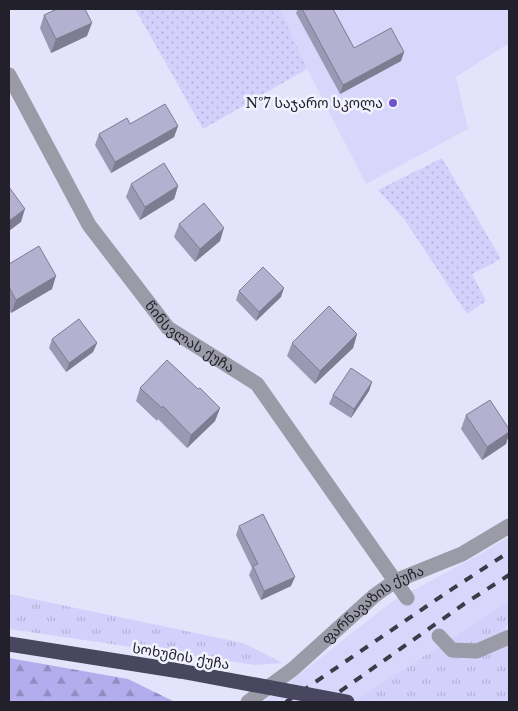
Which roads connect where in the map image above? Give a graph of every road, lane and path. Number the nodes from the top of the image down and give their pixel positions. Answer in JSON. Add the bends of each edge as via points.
{"nodes":[{"id":1,"x":9,"y":75,"type":"edge"},
{"id":2,"x":509,"y":526,"type":"edge"},
{"id":3,"x":395,"y":581,"type":"junction"},
{"id":4,"x":407,"y":598,"type":"dead end"},
{"id":5,"x":439,"y":636,"type":"dead end"},
{"id":6,"x":509,"y":637,"type":"edge"},
{"id":7,"x":9,"y":644,"type":"edge"},
{"id":8,"x":248,"y":702,"type":"edge"},
{"id":9,"x":347,"y":702,"type":"edge"}],
"edges":[{"from":1,"to":3,"type":"street","name":"წინსვლას ქუჩა","via":[[89,225],[101,241],[168,328],[257,384]]},
{"from":2,"to":3,"type":"street","name":"ფარნავაზის ქუჩა","via":[[462,554]]},
{"from":3,"to":4,"type":"street","name":"წინსვლას ქუჩა"},
{"from":3,"to":8,"type":"street","name":"ფარნავაზის ქუჩა","via":[[293,669]]},
{"from":5,"to":6,"type":"street","via":[[452,650],[477,652]]},
{"from":7,"to":9,"type":"highway","name":"სოხუმის ქუჩა","bridge":true}]}
